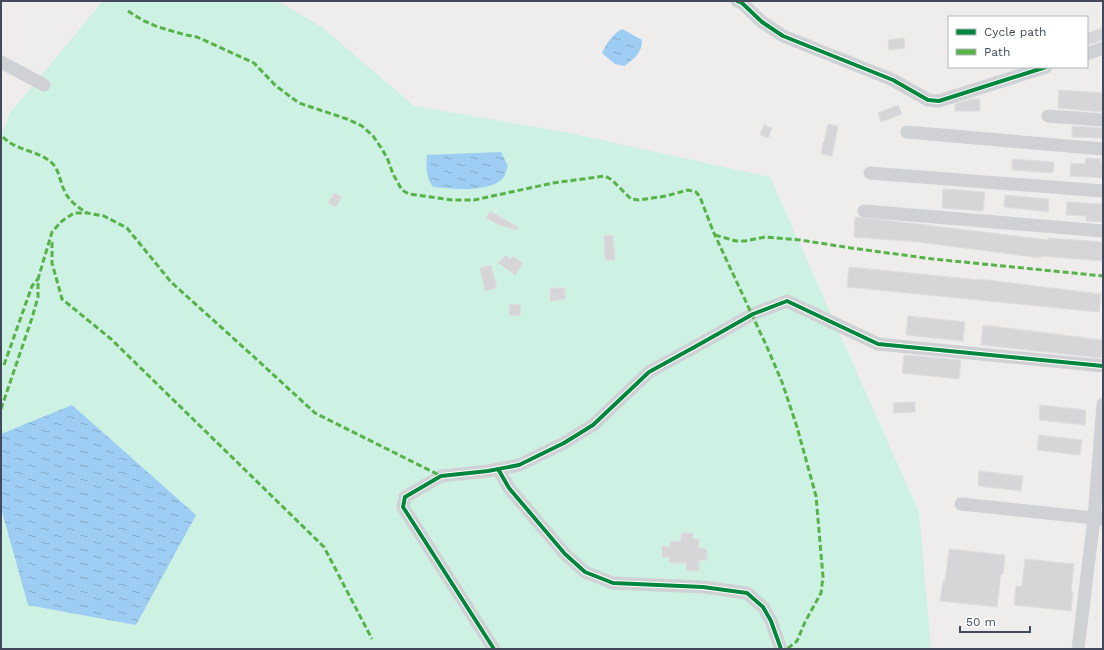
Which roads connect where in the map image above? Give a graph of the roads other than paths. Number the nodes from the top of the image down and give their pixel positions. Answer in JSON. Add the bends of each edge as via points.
{"nodes":[{"id":1,"x":737,"y":1,"type":"edge"},
{"id":2,"x":1103,"y":48,"type":"edge"},
{"id":3,"x":1088,"y":54,"type":"edge"},
{"id":4,"x":1,"y":62,"type":"edge"},
{"id":5,"x":1043,"y":68,"type":"edge"},
{"id":6,"x":44,"y":85,"type":"dead end"},
{"id":7,"x":1048,"y":116,"type":"dead end"},
{"id":8,"x":1103,"y":120,"type":"edge"},
{"id":9,"x":907,"y":132,"type":"dead end"},
{"id":10,"x":1103,"y":149,"type":"edge"},
{"id":11,"x":870,"y":173,"type":"dead end"},
{"id":12,"x":1103,"y":191,"type":"edge"},
{"id":13,"x":864,"y":211,"type":"dead end"},
{"id":14,"x":1103,"y":231,"type":"edge"},
{"id":15,"x":1103,"y":366,"type":"edge"},
{"id":16,"x":1103,"y":404,"type":"edge"},
{"id":17,"x":498,"y":469,"type":"junction"},
{"id":18,"x":961,"y":504,"type":"dead end"},
{"id":19,"x":1098,"y":519,"type":"edge"},
{"id":20,"x":494,"y":649,"type":"edge"},
{"id":21,"x":781,"y":649,"type":"edge"},
{"id":22,"x":1078,"y":649,"type":"edge"}],
"edges":[{"from":1,"to":5,"type":"street","via":[[783,36],[893,80],[928,100],[939,101]]},
{"from":2,"to":3,"type":"street"},
{"from":4,"to":6,"type":"street"},
{"from":7,"to":8,"type":"street"},
{"from":9,"to":10,"type":"street"},
{"from":11,"to":12,"type":"street"},
{"from":13,"to":14,"type":"street"},
{"from":15,"to":17,"type":"street","via":[[878,344],[788,301],[753,314],[649,372],[594,425],[564,443],[519,465]]},
{"from":16,"to":19,"type":"street"},
{"from":17,"to":20,"type":"street","via":[[441,476],[405,497],[402,507]]},
{"from":17,"to":21,"type":"street","via":[[509,488],[565,554],[585,572],[613,583],[703,587],[747,593],[763,607]]},
{"from":18,"to":19,"type":"street"},
{"from":19,"to":22,"type":"street"}]}
